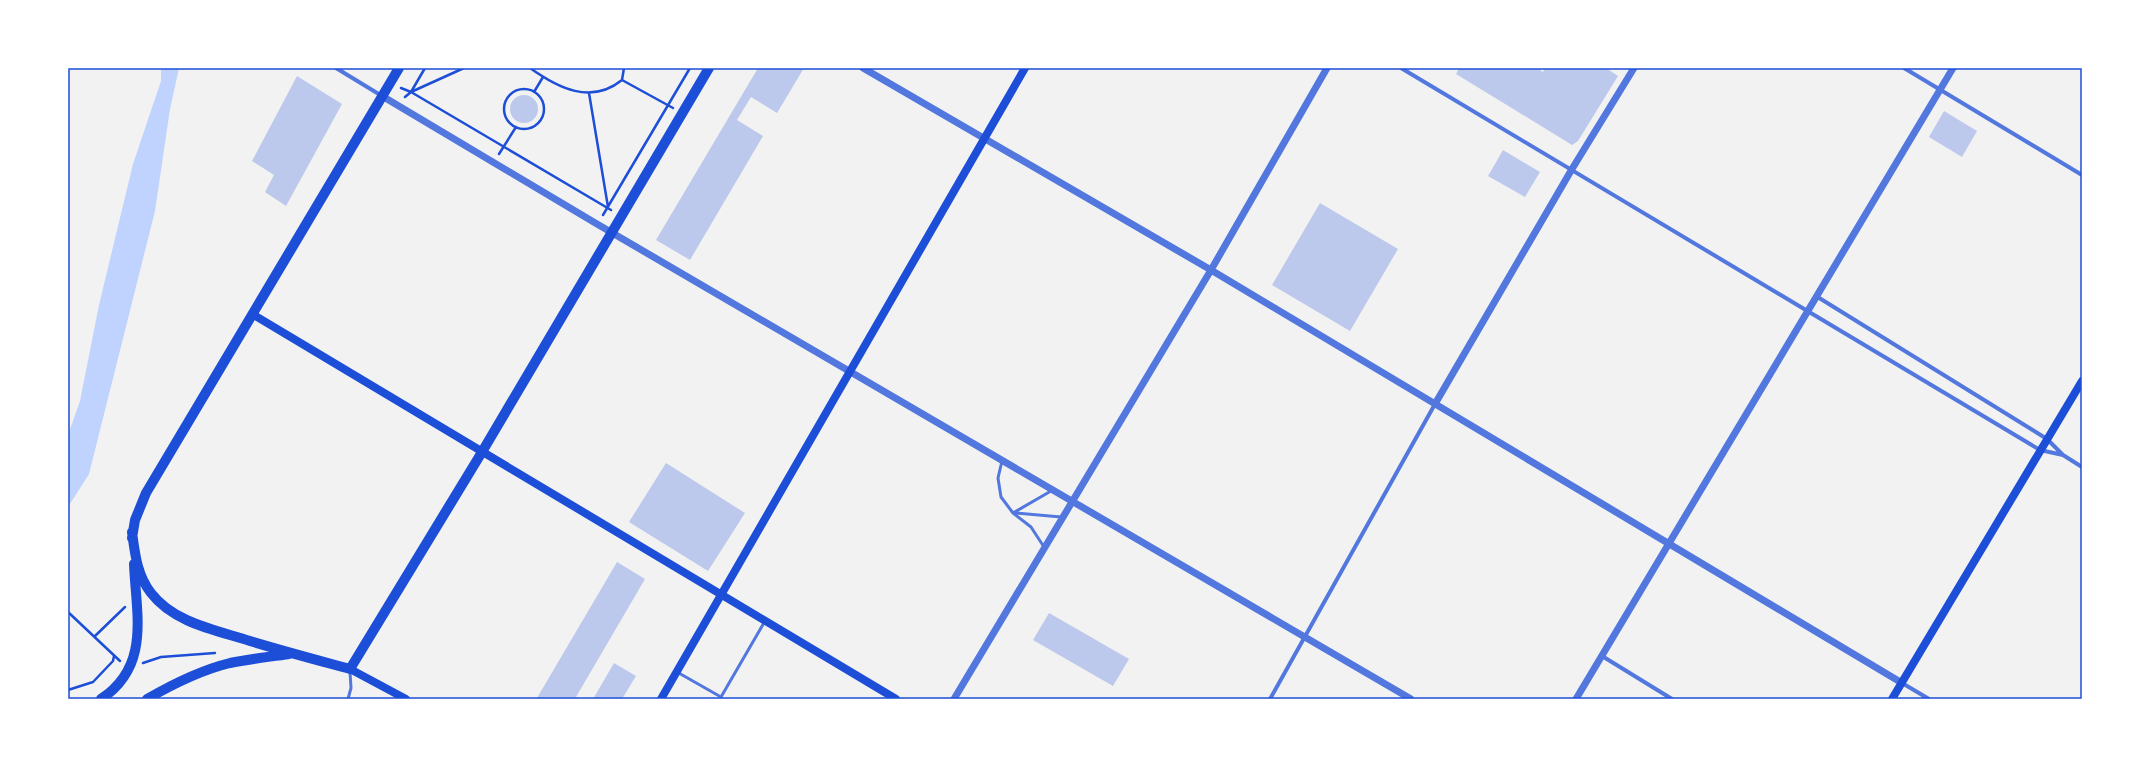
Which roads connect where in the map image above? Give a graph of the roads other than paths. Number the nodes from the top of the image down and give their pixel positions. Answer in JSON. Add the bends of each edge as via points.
{"nodes":[{"id":1,"x":336,"y":68,"type":"edge"},
{"id":2,"x":399,"y":68,"type":"edge"},
{"id":3,"x":709,"y":68,"type":"edge"},
{"id":4,"x":863,"y":68,"type":"edge"},
{"id":5,"x":1025,"y":68,"type":"edge"},
{"id":6,"x":1327,"y":68,"type":"edge"},
{"id":7,"x":1401,"y":68,"type":"edge"},
{"id":8,"x":1634,"y":68,"type":"edge"},
{"id":9,"x":1904,"y":68,"type":"edge"},
{"id":10,"x":1953,"y":68,"type":"edge"},
{"id":11,"x":1940,"y":90,"type":"junction"},
{"id":12,"x":382,"y":96,"type":"junction"},
{"id":13,"x":984,"y":138,"type":"junction"},
{"id":14,"x":1572,"y":169,"type":"junction"},
{"id":15,"x":2082,"y":175,"type":"edge"},
{"id":16,"x":612,"y":232,"type":"junction"},
{"id":17,"x":1211,"y":270,"type":"junction"},
{"id":18,"x":1816,"y":296,"type":"junction"},
{"id":19,"x":1807,"y":310,"type":"junction"},
{"id":20,"x":252,"y":314,"type":"junction"},
{"id":21,"x":850,"y":371,"type":"junction"},
{"id":22,"x":2082,"y":381,"type":"edge"},
{"id":23,"x":1435,"y":404,"type":"junction"},
{"id":24,"x":2047,"y":439,"type":"junction"},
{"id":25,"x":2040,"y":450,"type":"junction"},
{"id":26,"x":482,"y":452,"type":"junction"},
{"id":27,"x":2063,"y":455,"type":"junction"},
{"id":28,"x":1002,"y":460,"type":"junction"},
{"id":29,"x":2082,"y":467,"type":"edge"},
{"id":30,"x":1052,"y":490,"type":"junction"},
{"id":31,"x":1072,"y":501,"type":"junction"},
{"id":32,"x":1013,"y":513,"type":"junction"},
{"id":33,"x":1062,"y":517,"type":"junction"},
{"id":34,"x":132,"y":532,"type":"junction"},
{"id":35,"x":1669,"y":544,"type":"junction"},
{"id":36,"x":1044,"y":547,"type":"junction"},
{"id":37,"x":721,"y":595,"type":"junction"},
{"id":38,"x":765,"y":621,"type":"junction"},
{"id":39,"x":1306,"y":636,"type":"junction"},
{"id":40,"x":290,"y":653,"type":"junction"},
{"id":41,"x":1602,"y":656,"type":"junction"},
{"id":42,"x":350,"y":668,"type":"junction"},
{"id":43,"x":677,"y":672,"type":"junction"},
{"id":44,"x":1902,"y":683,"type":"junction"},
{"id":45,"x":395,"y":696,"type":"edge"},
{"id":46,"x":101,"y":699,"type":"edge"},
{"id":47,"x":147,"y":699,"type":"edge"},
{"id":48,"x":348,"y":699,"type":"edge"},
{"id":49,"x":406,"y":699,"type":"edge"},
{"id":50,"x":661,"y":699,"type":"edge"},
{"id":51,"x":896,"y":699,"type":"edge"},
{"id":52,"x":954,"y":699,"type":"edge"},
{"id":53,"x":1270,"y":699,"type":"edge"},
{"id":54,"x":1411,"y":699,"type":"edge"},
{"id":55,"x":1576,"y":699,"type":"edge"},
{"id":56,"x":1672,"y":699,"type":"edge"},
{"id":57,"x":1892,"y":699,"type":"edge"},
{"id":58,"x":1929,"y":699,"type":"edge"}],
"edges":[{"from":1,"to":12,"type":"street"},
{"from":2,"to":12,"type":"main road"},
{"from":3,"to":16,"type":"main road"},
{"from":4,"to":13,"type":"street"},
{"from":5,"to":13,"type":"main road"},
{"from":6,"to":17,"type":"street"},
{"from":7,"to":14,"type":"street"},
{"from":8,"to":14,"type":"street"},
{"from":9,"to":11,"type":"street"},
{"from":10,"to":11,"type":"street"},
{"from":11,"to":15,"type":"street"},
{"from":11,"to":18,"type":"street"},
{"from":12,"to":16,"type":"street"},
{"from":12,"to":20,"type":"main road"},
{"from":13,"to":17,"type":"street"},
{"from":13,"to":21,"type":"main road"},
{"from":14,"to":19,"type":"street"},
{"from":14,"to":23,"type":"street"},
{"from":16,"to":21,"type":"street"},
{"from":16,"to":26,"type":"main road"},
{"from":17,"to":23,"type":"street"},
{"from":17,"to":31,"type":"street"},
{"from":18,"to":19,"type":"street"},
{"from":18,"to":24,"type":"street"},
{"from":19,"to":25,"type":"street"},
{"from":19,"to":35,"type":"street"},
{"from":20,"to":26,"type":"main road"},
{"from":20,"to":34,"type":"main road","via":[[146,493]]},
{"from":21,"to":28,"type":"street"},
{"from":21,"to":37,"type":"main road"},
{"from":22,"to":24,"type":"main road"},
{"from":23,"to":35,"type":"street"},
{"from":23,"to":39,"type":"street"},
{"from":24,"to":25,"type":"main road"},
{"from":24,"to":27,"type":"street"},
{"from":25,"to":27,"type":"street"},
{"from":25,"to":44,"type":"main road"},
{"from":26,"to":37,"type":"main road"},
{"from":26,"to":42,"type":"main road"},
{"from":27,"to":29,"type":"street"},
{"from":28,"to":30,"type":"street"},
{"from":28,"to":32,"type":"lane","via":[[998,488],[1006,506]]},
{"from":30,"to":31,"type":"street"},
{"from":30,"to":32,"type":"lane"},
{"from":31,"to":33,"type":"street"},
{"from":31,"to":39,"type":"street"},
{"from":32,"to":33,"type":"lane"},
{"from":32,"to":36,"type":"lane","via":[[1031,527]]},
{"from":33,"to":36,"type":"street"},
{"from":34,"to":40,"type":"main road","via":[[137,566],[144,580],[151,592],[176,614],[214,630]]},
{"from":34,"to":46,"type":"main road","via":[[137,647],[129,668],[115,688]]},
{"from":35,"to":41,"type":"street"},
{"from":35,"to":44,"type":"street"},
{"from":36,"to":52,"type":"street"},
{"from":37,"to":38,"type":"main road"},
{"from":37,"to":43,"type":"main road"},
{"from":38,"to":43,"type":"lane","via":[[721,697]]},
{"from":38,"to":51,"type":"main road"},
{"from":39,"to":53,"type":"street"},
{"from":39,"to":54,"type":"street"},
{"from":40,"to":42,"type":"main road"},
{"from":40,"to":47,"type":"main road","via":[[229,664],[178,682]]},
{"from":41,"to":55,"type":"street"},
{"from":41,"to":56,"type":"street"},
{"from":42,"to":45,"type":"main road"},
{"from":42,"to":48,"type":"lane","via":[[351,688]]},
{"from":43,"to":50,"type":"main road"},
{"from":44,"to":57,"type":"main road"},
{"from":44,"to":58,"type":"street"},
{"from":45,"to":49,"type":"main road"}]}
